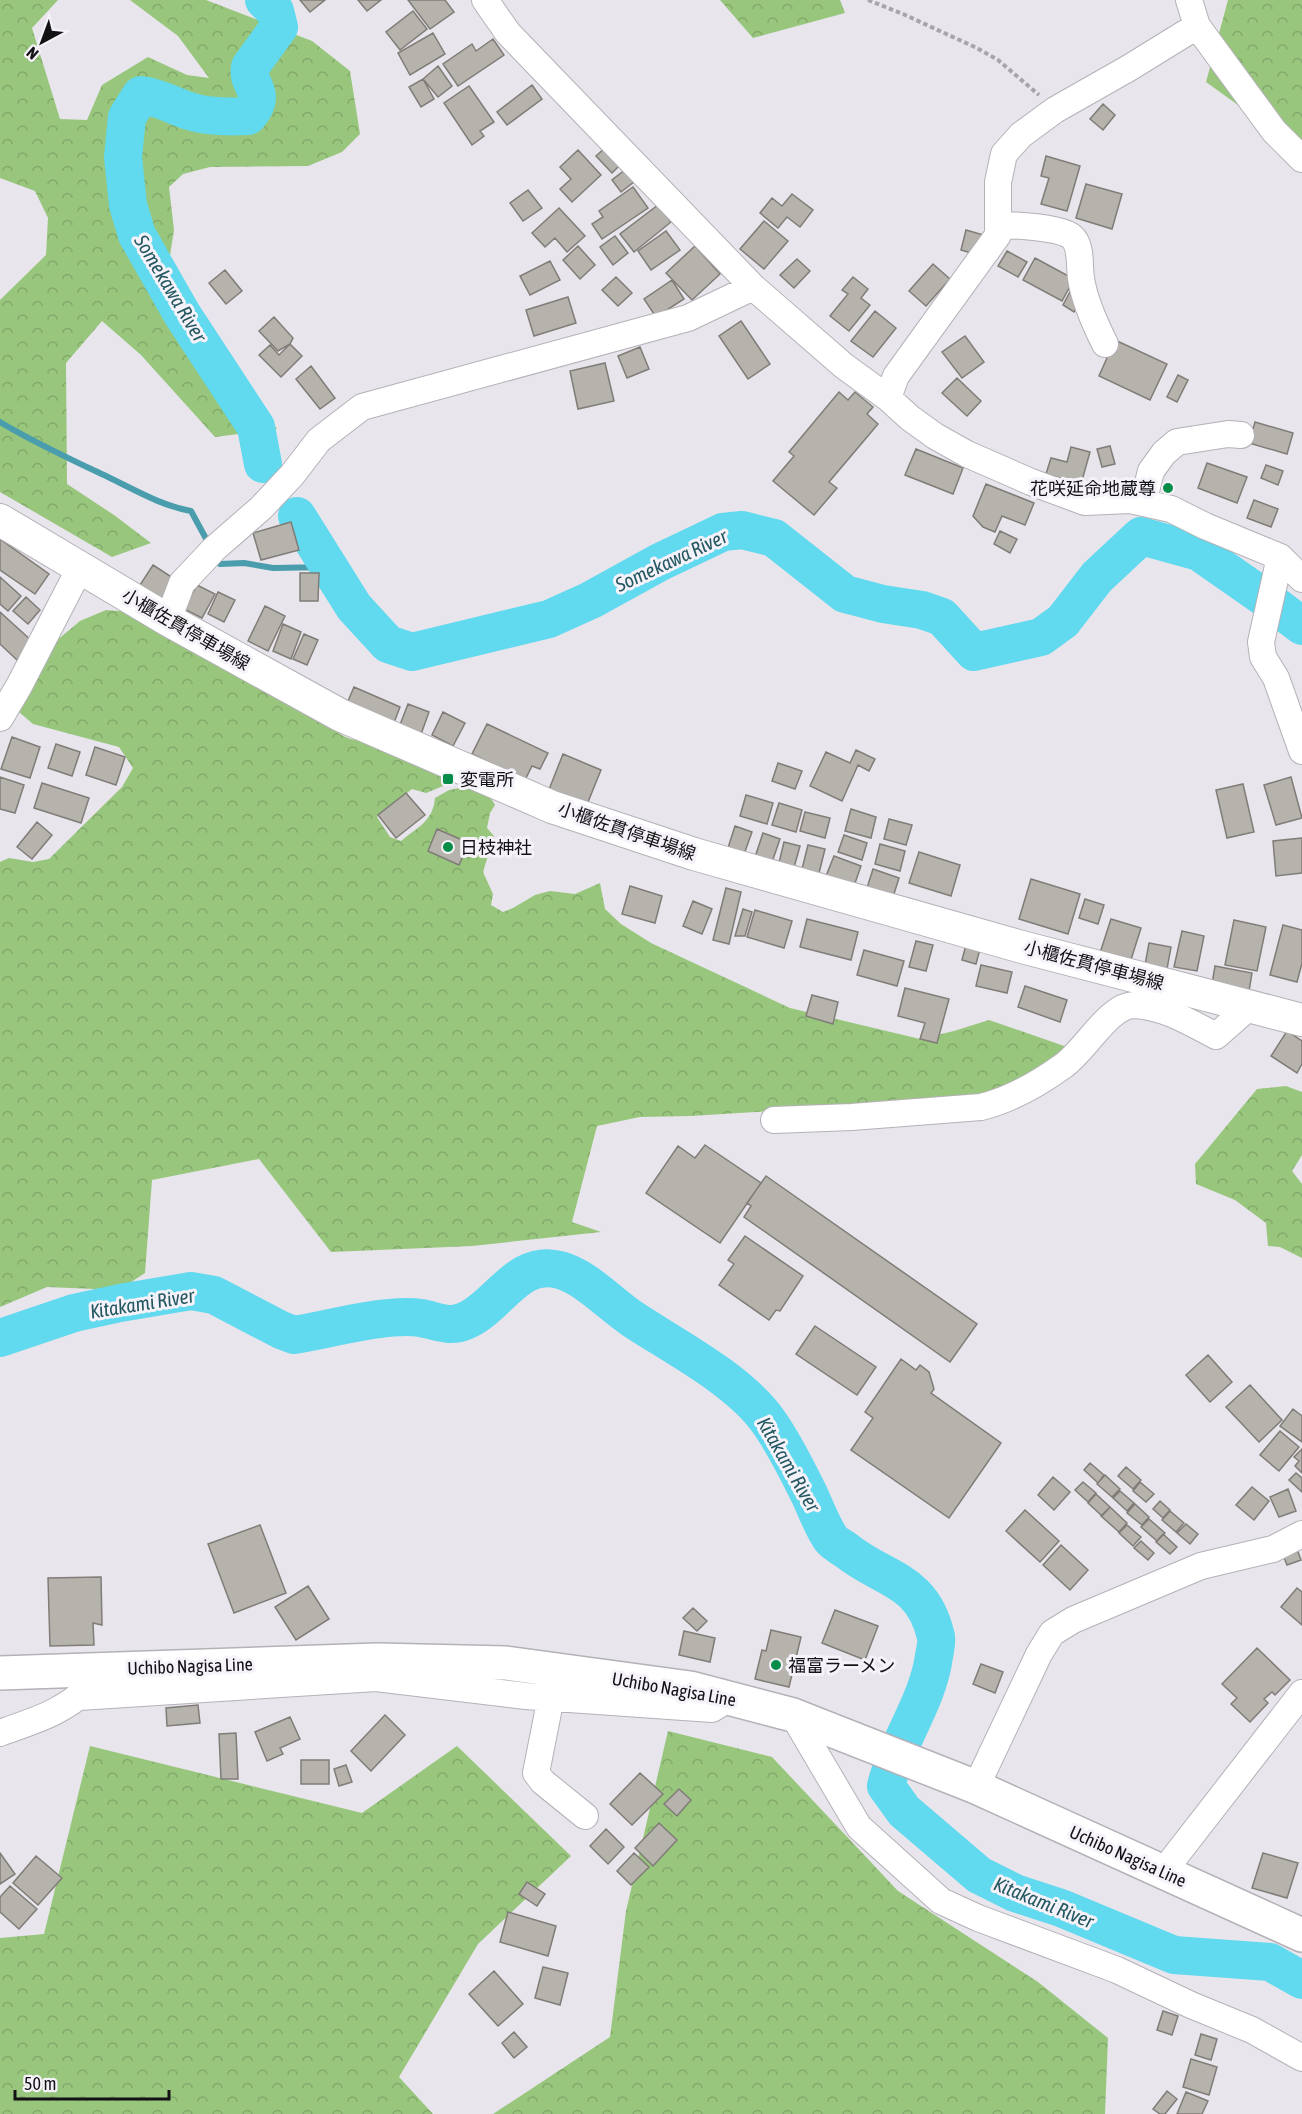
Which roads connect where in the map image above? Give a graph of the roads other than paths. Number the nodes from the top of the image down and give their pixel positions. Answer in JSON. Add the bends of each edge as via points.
{"nodes":[{"id":1,"x":485,"y":0,"type":"edge"},
{"id":2,"x":1189,"y":0,"type":"edge"},
{"id":3,"x":1197,"y":26,"type":"junction"},
{"id":4,"x":1302,"y":159,"type":"edge"},
{"id":5,"x":998,"y":225,"type":"junction"},
{"id":6,"x":753,"y":287,"type":"junction"},
{"id":7,"x":1105,"y":344,"type":"dead end"},
{"id":8,"x":888,"y":398,"type":"junction"},
{"id":9,"x":1241,"y":435,"type":"dead end"},
{"id":10,"x":1143,"y":502,"type":"junction"},
{"id":11,"x":0,"y":520,"type":"edge"},
{"id":12,"x":1279,"y":563,"type":"junction"},
{"id":13,"x":80,"y":568,"type":"junction"},
{"id":14,"x":1302,"y":579,"type":"edge"},
{"id":15,"x":168,"y":620,"type":"junction"},
{"id":16,"x":0,"y":718,"type":"edge"},
{"id":17,"x":1302,"y":751,"type":"edge"},
{"id":18,"x":1250,"y":1006,"type":"junction"},
{"id":19,"x":1302,"y":1020,"type":"edge"},
{"id":20,"x":774,"y":1120,"type":"dead end"},
{"id":21,"x":1302,"y":1534,"type":"edge"},
{"id":22,"x":107,"y":1669,"type":"junction"},
{"id":23,"x":0,"y":1672,"type":"edge"},
{"id":24,"x":1302,"y":1694,"type":"edge"},
{"id":25,"x":79,"y":1697,"type":"junction"},
{"id":26,"x":551,"y":1697,"type":"junction"},
{"id":27,"x":730,"y":1698,"type":"junction"},
{"id":28,"x":793,"y":1715,"type":"junction"},
{"id":29,"x":0,"y":1733,"type":"edge"},
{"id":30,"x":976,"y":1787,"type":"junction"},
{"id":31,"x":585,"y":1815,"type":"dead end"},
{"id":32,"x":1163,"y":1872,"type":"junction"},
{"id":33,"x":1302,"y":1935,"type":"edge"},
{"id":34,"x":1302,"y":2058,"type":"edge"}],
"edges":[{"from":1,"to":6,"type":"street","via":[[508,33]]},
{"from":2,"to":3,"type":"street"},
{"from":3,"to":4,"type":"street","via":[[1274,131]]},
{"from":3,"to":5,"type":"street","via":[[1055,110],[1021,135],[1004,154],[998,182]]},
{"from":5,"to":7,"type":"street","via":[[1038,228],[1073,238],[1083,286]]},
{"from":5,"to":8,"type":"street","via":[[998,235],[896,376]]},
{"from":6,"to":8,"type":"street","via":[[844,366]]},
{"from":6,"to":15,"type":"street","via":[[688,318],[362,407],[319,440],[292,475],[182,583]]},
{"from":8,"to":10,"type":"street","via":[[935,436],[1031,482],[1085,502]]},
{"from":9,"to":10,"type":"street","via":[[1178,442],[1151,471]]},
{"from":10,"to":12,"type":"street","via":[[1171,509]]},
{"from":11,"to":13,"type":"main road","name":"小櫃佐貫停車場線"},
{"from":12,"to":14,"type":"street"},
{"from":12,"to":17,"type":"street","via":[[1261,642],[1263,657],[1275,678]]},
{"from":13,"to":15,"type":"main road","name":"小櫃佐貫停車場線"},
{"from":13,"to":16,"type":"street"},
{"from":15,"to":18,"type":"main road","name":"小櫃佐貫停車場線","via":[[340,715],[552,807],[694,854],[1022,947]]},
{"from":18,"to":19,"type":"main road","name":"小櫃佐貫停車場線"},
{"from":18,"to":20,"type":"street","via":[[1216,1036],[1154,1009],[1133,1005],[1118,1009],[1064,1066],[1001,1102],[981,1107]]},
{"from":21,"to":30,"type":"street","via":[[1273,1549],[1201,1566],[1073,1620],[1052,1633]]},
{"from":22,"to":23,"type":"highway","name":"Uchibo Nagisa Line"},
{"from":22,"to":25,"type":"street"},
{"from":22,"to":27,"type":"highway","name":"Uchibo Nagisa Line","via":[[378,1660],[506,1663],[690,1688]]},
{"from":24,"to":32,"type":"street"},
{"from":25,"to":26,"type":"street","via":[[376,1678]]},
{"from":25,"to":29,"type":"street","via":[[62,1710]]},
{"from":26,"to":27,"type":"street","via":[[712,1709]]},
{"from":26,"to":31,"type":"street","via":[[536,1773]]},
{"from":27,"to":28,"type":"highway","name":"Uchibo Nagisa Line"},
{"from":28,"to":30,"type":"highway","name":"Uchibo Nagisa Line"},
{"from":28,"to":34,"type":"street","via":[[859,1827],[941,1901],[1118,1970],[1252,2030]]},
{"from":30,"to":32,"type":"highway","name":"Uchibo Nagisa Line"},
{"from":32,"to":33,"type":"highway","name":"Uchibo Nagisa Line"}]}
